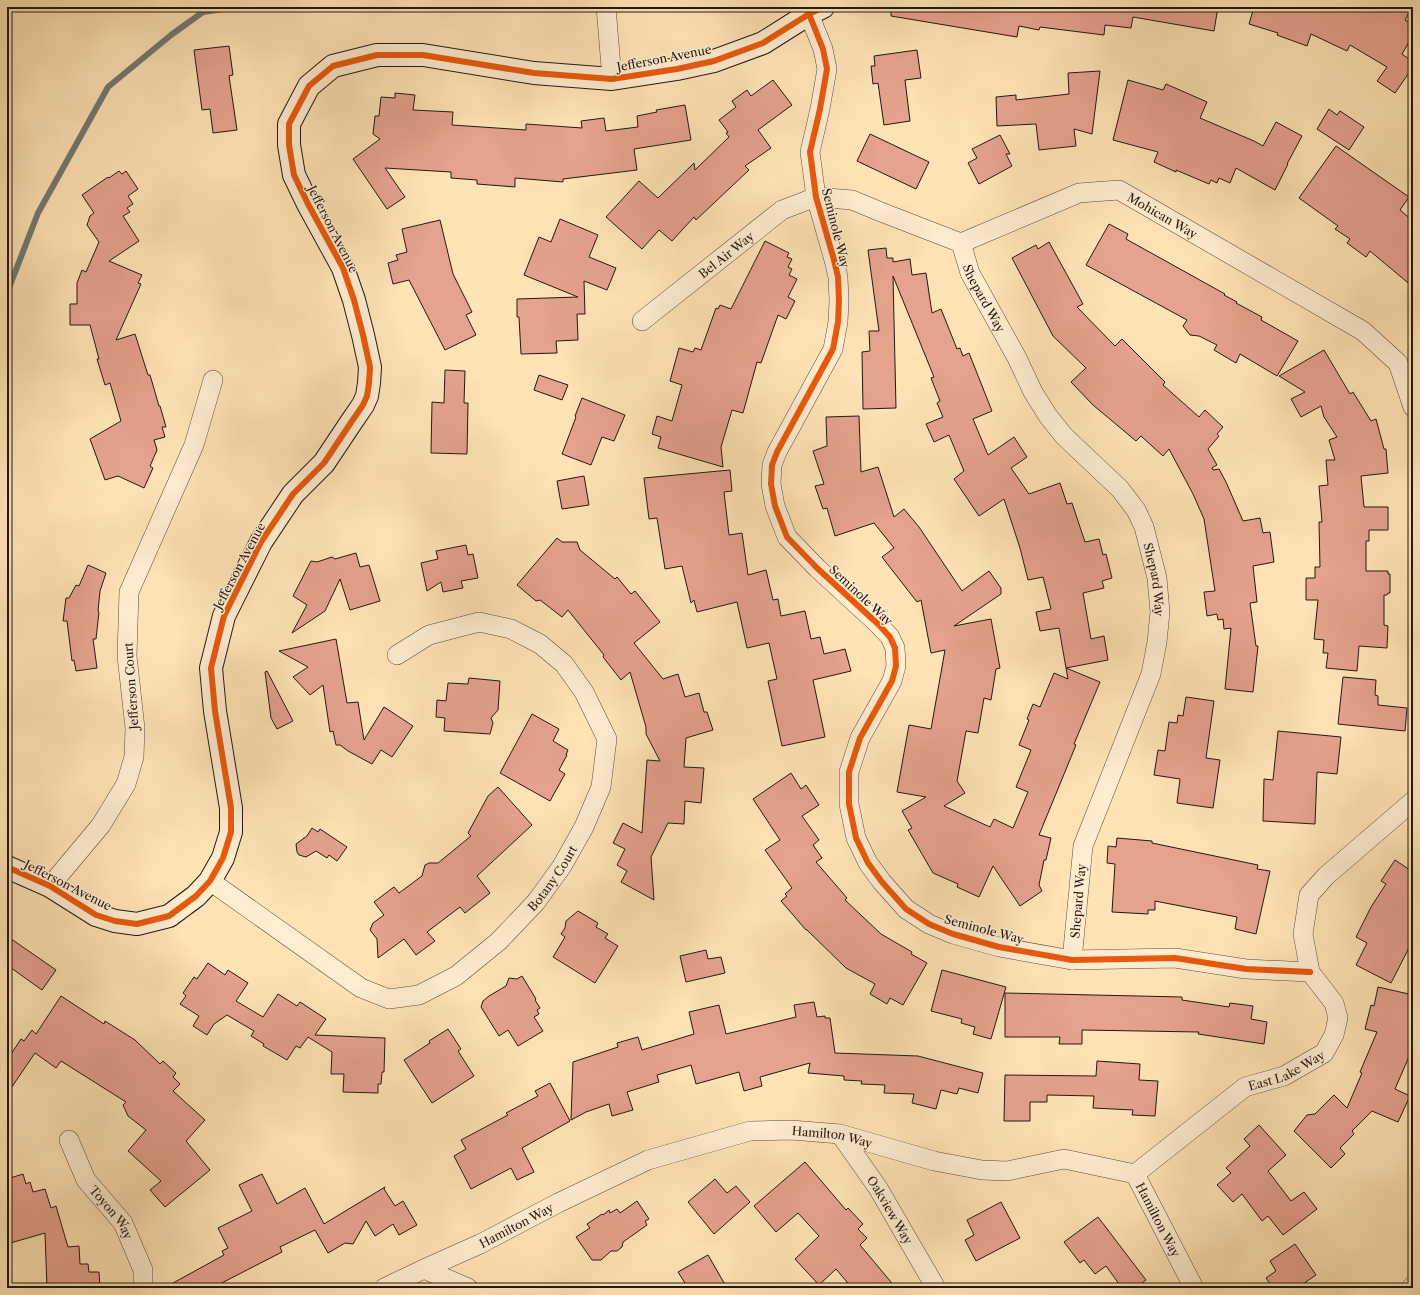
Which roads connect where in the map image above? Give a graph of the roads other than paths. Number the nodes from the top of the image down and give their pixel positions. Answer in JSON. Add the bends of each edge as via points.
{"nodes":[{"id":1,"x":606,"y":7,"type":"edge"},
{"id":2,"x":816,"y":10,"type":"edge"},
{"id":3,"x":612,"y":79,"type":"junction"},
{"id":4,"x":816,"y":197,"type":"junction"},
{"id":5,"x":961,"y":243,"type":"junction"},
{"id":6,"x":642,"y":321,"type":"dead end"},
{"id":7,"x":213,"y":380,"type":"dead end"},
{"id":8,"x":1413,"y":407,"type":"edge"},
{"id":9,"x":397,"y":655,"type":"dead end"},
{"id":10,"x":1413,"y":801,"type":"edge"},
{"id":11,"x":7,"y":867,"type":"edge"},
{"id":12,"x":210,"y":881,"type":"junction"},
{"id":13,"x":50,"y":886,"type":"junction"},
{"id":14,"x":1072,"y":960,"type":"junction"},
{"id":15,"x":1310,"y":972,"type":"junction"},
{"id":16,"x":840,"y":1134,"type":"junction"},
{"id":17,"x":69,"y":1140,"type":"dead end"},
{"id":18,"x":1134,"y":1174,"type":"junction"},
{"id":19,"x":424,"y":1269,"type":"junction"},
{"id":20,"x":143,"y":1288,"type":"edge"},
{"id":21,"x":384,"y":1288,"type":"edge"},
{"id":22,"x":468,"y":1288,"type":"edge"},
{"id":23,"x":936,"y":1288,"type":"edge"},
{"id":24,"x":1194,"y":1288,"type":"edge"}],
"edges":[{"from":1,"to":3,"type":"street"},
{"from":2,"to":3,"type":"street","name":"Jefferson Avenue","via":[[763,42],[714,60],[677,69]]},
{"from":2,"to":4,"type":"street","name":"Seminole Way","via":[[827,69],[810,152]]},
{"from":3,"to":12,"type":"street","name":"Jefferson Avenue","via":[[534,73],[423,55],[377,55],[333,66],[309,86],[300,102],[289,124],[289,145],[294,175],[343,268],[363,335],[370,367],[369,383],[363,405],[324,463],[293,494],[261,542],[224,616],[211,668],[215,711],[231,808],[231,832],[223,858]]},
{"from":4,"to":5,"type":"street","via":[[852,200]]},
{"from":4,"to":6,"type":"street","name":"Bel Air Way","via":[[782,210]]},
{"from":4,"to":14,"type":"street","name":"Seminole Way","via":[[838,277],[838,322],[832,349],[772,464],[771,484],[775,506],[787,537],[890,637],[895,648],[896,666],[892,681],[860,738],[849,772],[849,804],[856,838],[868,863],[882,882],[906,908],[929,924],[953,934],[999,947]]},
{"from":5,"to":8,"type":"street","name":"Mohican Way","via":[[1079,193],[1119,190],[1363,331],[1398,363]]},
{"from":5,"to":14,"type":"street","name":"Shepard Way","via":[[970,273],[1048,416],[1064,436],[1120,489],[1136,510],[1144,527],[1157,578],[1160,612],[1151,674],[1083,846]]},
{"from":7,"to":13,"type":"street","name":"Jefferson Court","via":[[194,445],[129,592],[127,656],[136,728],[134,757],[126,784],[100,825]]},
{"from":9,"to":12,"type":"street","name":"Botany Court","via":[[428,635],[479,622],[511,629],[540,644],[564,664],[584,692],[607,739],[601,787],[577,840],[536,902],[499,941],[456,976],[420,995],[389,999],[361,988]]},
{"from":10,"to":15,"type":"street","name":"East Lake Way","via":[[1326,876],[1309,895],[1303,934]]},
{"from":11,"to":13,"type":"street","name":"Jefferson Avenue"},
{"from":12,"to":13,"type":"street","name":"Jefferson Avenue","via":[[196,896],[168,916],[137,924],[96,915]]},
{"from":14,"to":15,"type":"street","name":"Seminole Way","via":[[1175,958],[1246,969]]},
{"from":15,"to":18,"type":"street","name":"East Lake Way","via":[[1334,1003],[1338,1018],[1334,1035],[1324,1053],[1284,1076],[1245,1086]]},
{"from":16,"to":18,"type":"street","name":"Hamilton Way","via":[[934,1161],[982,1170],[1007,1171],[1064,1159]]},
{"from":16,"to":19,"type":"street","name":"Hamilton Way","via":[[791,1130],[750,1131],[648,1160],[480,1244]]},
{"from":16,"to":23,"type":"street","name":"Oakview Way","via":[[878,1188]]},
{"from":17,"to":20,"type":"street","name":"Toyon Way","via":[[86,1180],[123,1223],[143,1270]]},
{"from":18,"to":24,"type":"street","name":"Hamilton Way"},
{"from":19,"to":21,"type":"street","name":"Hamilton Way"},
{"from":19,"to":22,"type":"street"}]}
